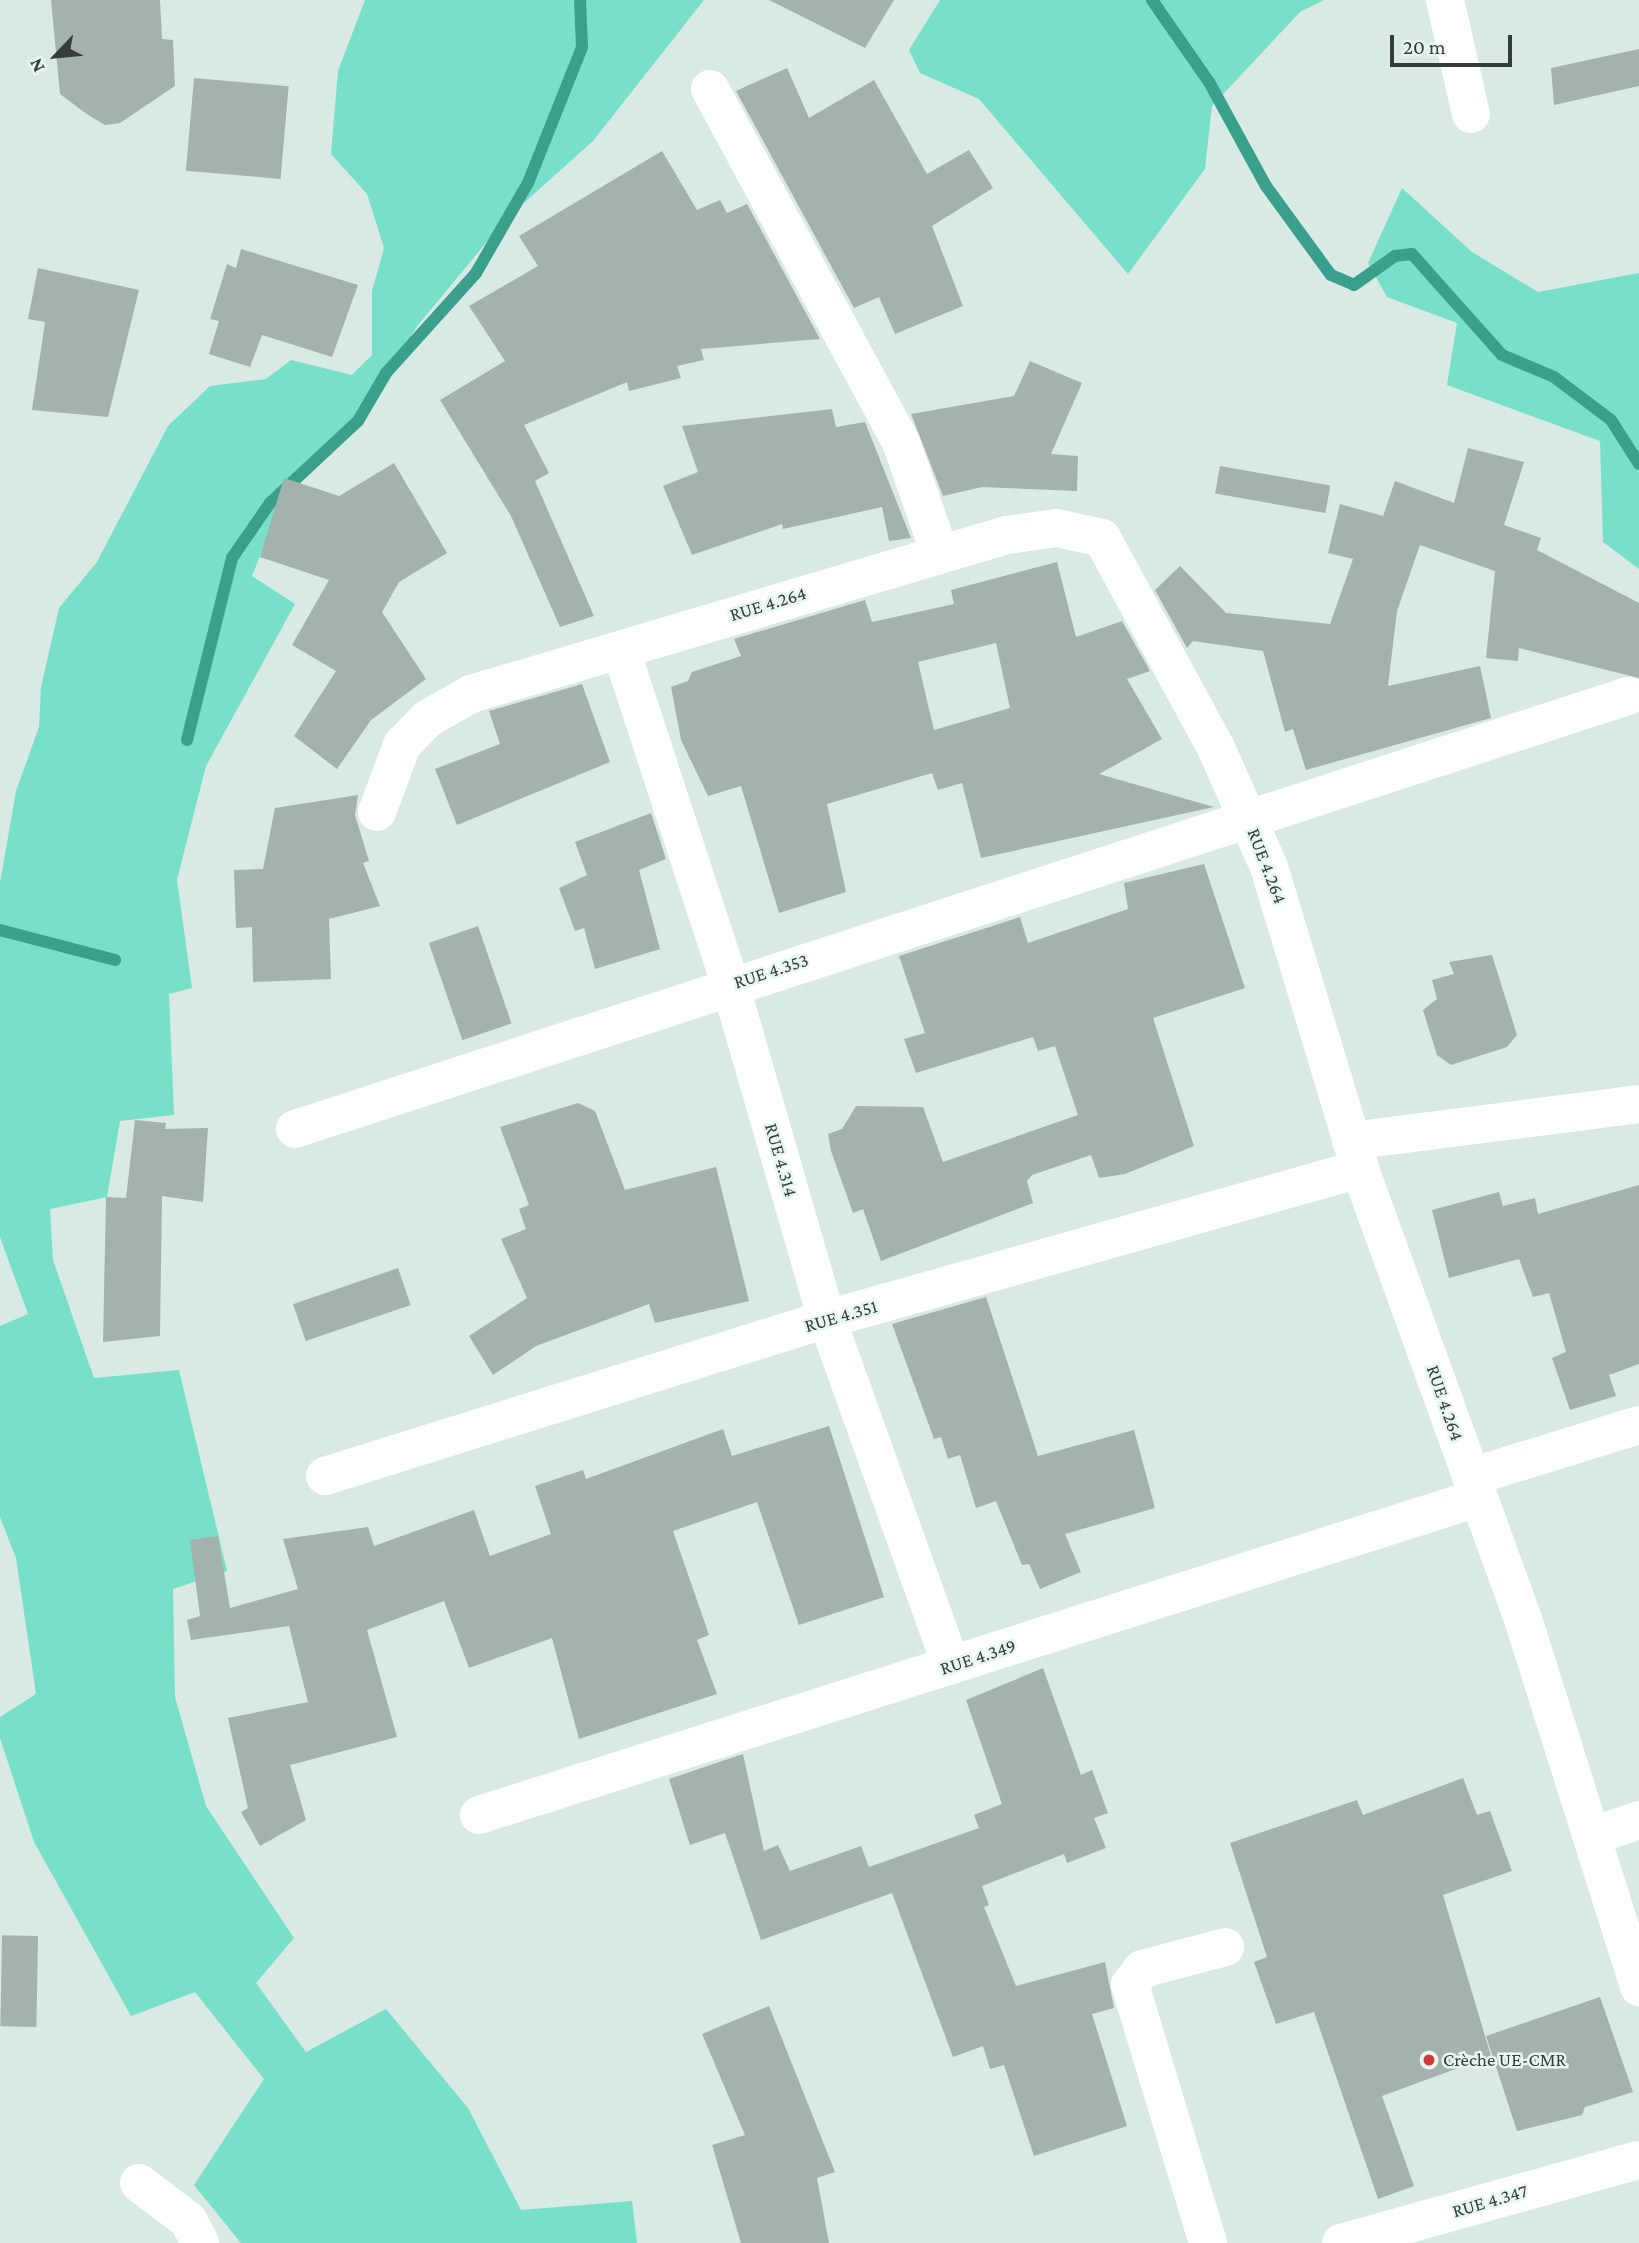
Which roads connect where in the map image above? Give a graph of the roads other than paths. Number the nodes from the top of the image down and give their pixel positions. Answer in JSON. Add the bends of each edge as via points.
{"nodes":[{"id":1,"x":1445,"y":0,"type":"edge"},
{"id":2,"x":710,"y":89,"type":"dead end"},
{"id":3,"x":1471,"y":114,"type":"dead end"},
{"id":4,"x":940,"y":554,"type":"junction"},
{"id":5,"x":621,"y":650,"type":"junction"},
{"id":6,"x":1628,"y":696,"type":"dead end"},
{"id":7,"x":377,"y":812,"type":"dead end"},
{"id":8,"x":1249,"y":821,"type":"junction"},
{"id":9,"x":730,"y":984,"type":"junction"},
{"id":10,"x":1639,"y":1104,"type":"edge"},
{"id":11,"x":295,"y":1129,"type":"dead end"},
{"id":12,"x":1355,"y":1155,"type":"junction"},
{"id":13,"x":827,"y":1319,"type":"junction"},
{"id":14,"x":1639,"y":1425,"type":"edge"},
{"id":15,"x":325,"y":1476,"type":"dead end"},
{"id":16,"x":1474,"y":1488,"type":"junction"},
{"id":17,"x":951,"y":1666,"type":"junction"},
{"id":18,"x":479,"y":1815,"type":"dead end"},
{"id":19,"x":1639,"y":1821,"type":"edge"},
{"id":20,"x":1592,"y":1836,"type":"junction"},
{"id":21,"x":1225,"y":1947,"type":"dead end"},
{"id":22,"x":1639,"y":1987,"type":"edge"},
{"id":23,"x":1639,"y":2160,"type":"edge"},
{"id":24,"x":139,"y":2183,"type":"dead end"},
{"id":25,"x":200,"y":2243,"type":"edge"},
{"id":26,"x":1208,"y":2243,"type":"edge"},
{"id":27,"x":1341,"y":2243,"type":"edge"}],
"edges":[{"from":1,"to":3,"type":"street"},
{"from":2,"to":4,"type":"street","via":[[895,430]]},
{"from":4,"to":5,"type":"street","name":"RUE 4.264"},
{"from":4,"to":8,"type":"street","name":"RUE 4.264","via":[[1030,529],[1080,529],[1102,538]]},
{"from":5,"to":7,"type":"street","name":"RUE 4.264","via":[[471,694],[427,719],[402,745]]},
{"from":5,"to":9,"type":"street","name":"RUE 4.314"},
{"from":6,"to":8,"type":"street","name":"RUE 4.353"},
{"from":8,"to":9,"type":"street","name":"RUE 4.353"},
{"from":8,"to":12,"type":"street","name":"RUE 4.264","via":[[1294,938]]},
{"from":9,"to":11,"type":"street","name":"RUE 4.353"},
{"from":9,"to":13,"type":"street","name":"RUE 4.314"},
{"from":10,"to":12,"type":"street","name":"RUE 4.351"},
{"from":12,"to":13,"type":"street","name":"RUE 4.351"},
{"from":12,"to":16,"type":"street","name":"RUE 4.264"},
{"from":13,"to":15,"type":"street","name":"RUE 4.351"},
{"from":13,"to":17,"type":"street","name":"RUE 4.314"},
{"from":14,"to":16,"type":"street","name":"RUE 4.349"},
{"from":16,"to":17,"type":"street","name":"RUE 4.349"},
{"from":16,"to":20,"type":"street","name":"RUE 4.264"},
{"from":17,"to":18,"type":"street","name":"RUE 4.349"},
{"from":19,"to":20,"type":"street"},
{"from":20,"to":22,"type":"street","name":"RUE 4.264"},
{"from":21,"to":26,"type":"street","via":[[1142,1969],[1130,1986]]},
{"from":23,"to":27,"type":"street","name":"RUE 4.347"},
{"from":24,"to":25,"type":"street","via":[[188,2220]]}]}
